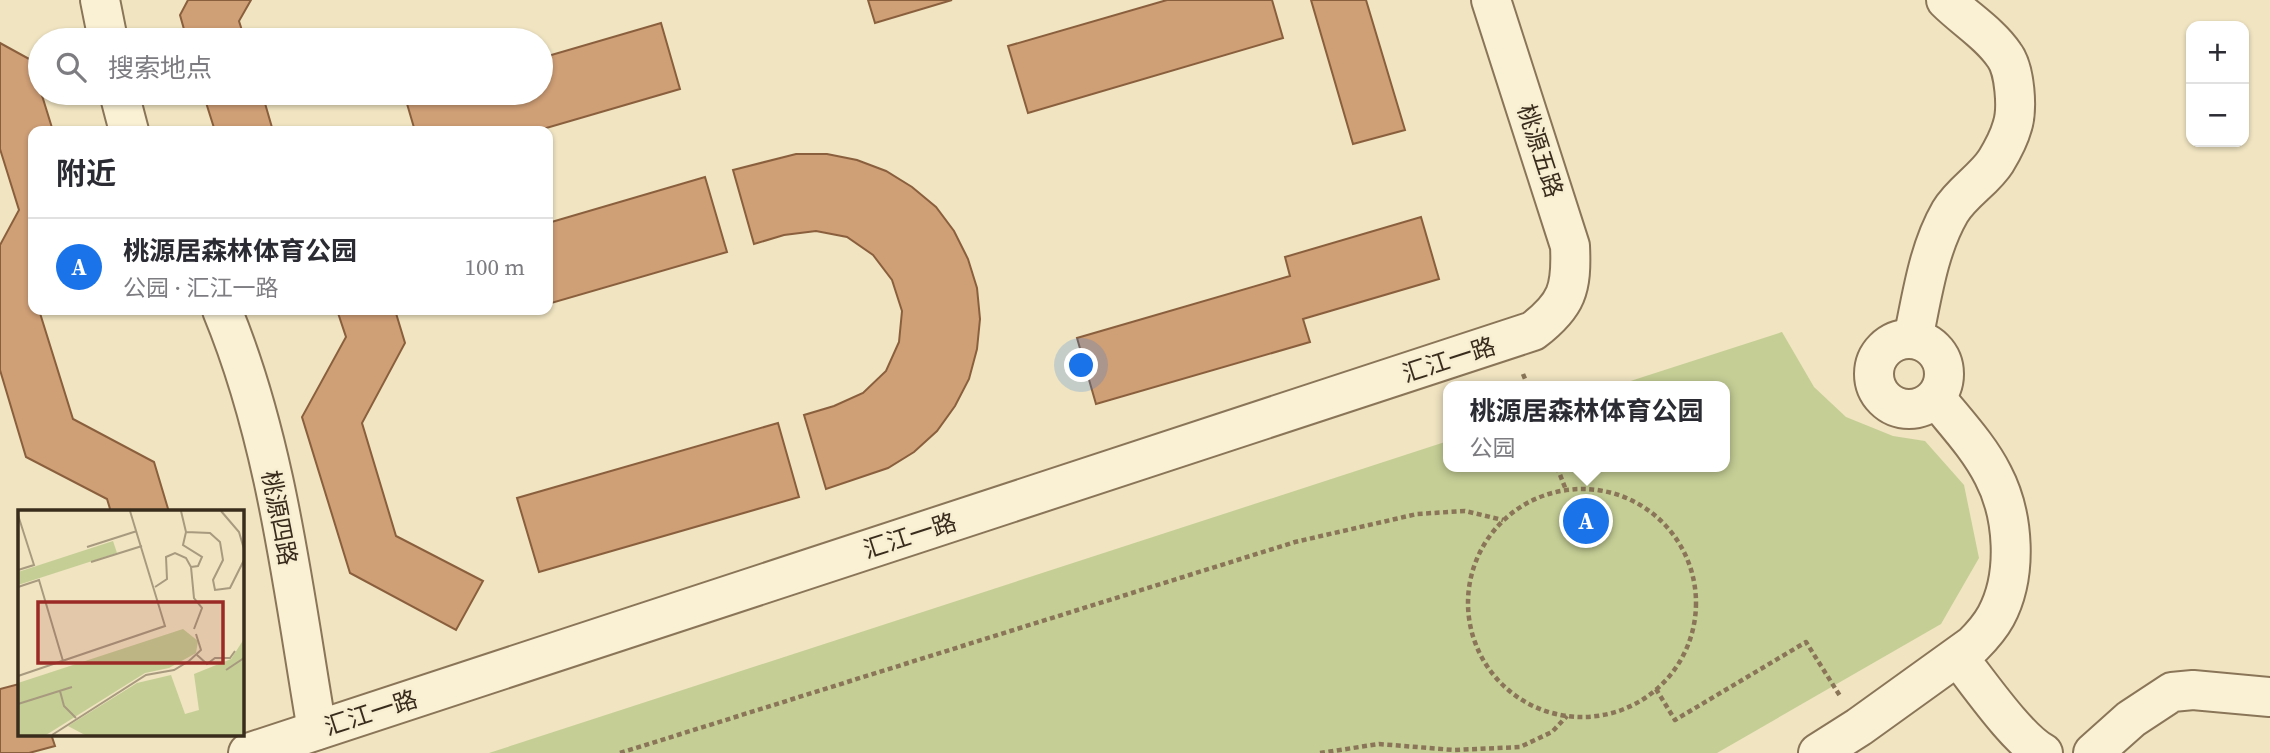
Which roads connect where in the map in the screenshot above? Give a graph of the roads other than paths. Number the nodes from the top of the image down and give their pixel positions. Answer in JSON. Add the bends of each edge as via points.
{"nodes":[{"id":1,"x":1491,"y":0,"type":"edge"},
{"id":2,"x":1946,"y":0,"type":"edge"},
{"id":3,"x":122,"y":105,"type":"edge"},
{"id":4,"x":128,"y":126,"type":"edge"},
{"id":5,"x":1562,"y":304,"type":"joint"},
{"id":6,"x":224,"y":315,"type":"edge"},
{"id":7,"x":1913,"y":339,"type":"junction"},
{"id":8,"x":1936,"y":398,"type":"junction"},
{"id":9,"x":1958,"y":657,"type":"junction"},
{"id":10,"x":2270,"y":697,"type":"edge"},
{"id":11,"x":317,"y":730,"type":"junction"},
{"id":12,"x":248,"y":753,"type":"edge"},
{"id":13,"x":1818,"y":753,"type":"edge"},
{"id":14,"x":2043,"y":753,"type":"edge"},
{"id":15,"x":2093,"y":753,"type":"edge"}],
"edges":[{"from":1,"to":5,"type":"street","name":"桃源五路","via":[[1570,246],[1570,277]]},
{"from":2,"to":7,"type":"street","via":[[2006,57],[2013,78],[2013,125],[1996,161],[1943,224]]},
{"from":3,"to":4,"type":"street"},
{"from":5,"to":11,"type":"street","name":"汇江一路","via":[[1533,331],[1511,340]]},
{"from":6,"to":11,"type":"street","name":"桃源四路","via":[[271,471]]},
{"from":7,"to":8,"type":"street","via":[[1939,356],[1944,378]]},
{"from":7,"to":8,"type":"street","via":[[1901,339],[1881,351],[1875,362],[1875,386],[1881,397],[1902,410],[1914,410]]},
{"from":8,"to":9,"type":"street","via":[[1993,474],[2009,527],[2009,570],[1998,613]]},
{"from":9,"to":13,"type":"street"},
{"from":9,"to":14,"type":"street","via":[[2013,725]]},
{"from":10,"to":15,"type":"street","via":[[2172,692],[2131,719]]},
{"from":11,"to":12,"type":"street","name":"汇江一路"}]}
